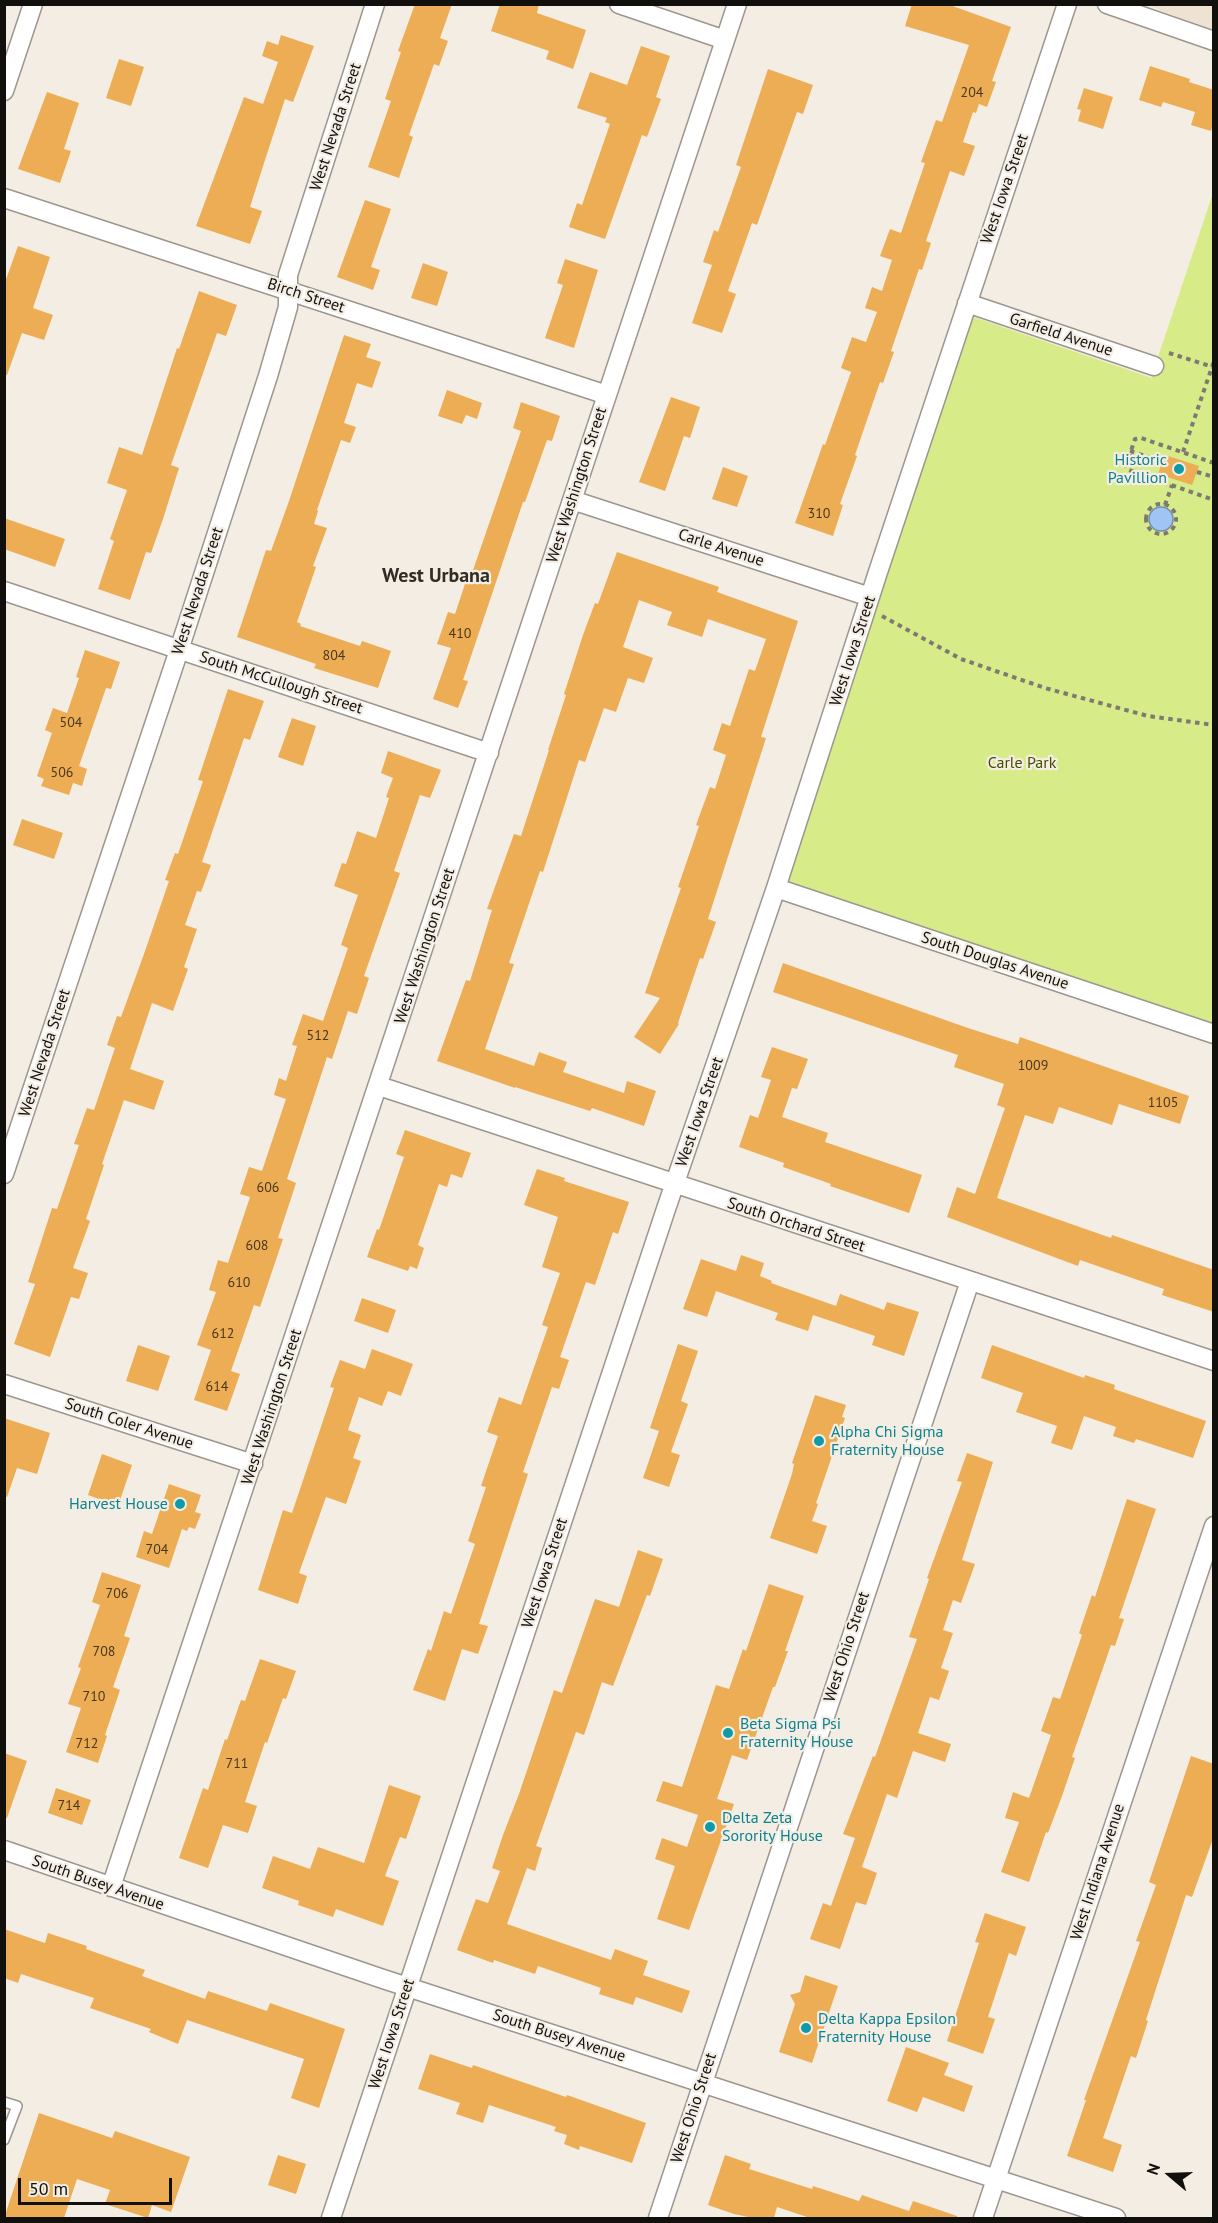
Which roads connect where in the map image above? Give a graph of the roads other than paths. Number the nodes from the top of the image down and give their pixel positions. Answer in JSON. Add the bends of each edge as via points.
{"nodes":[{"id":1,"x":33,"y":4,"type":"edge"},
{"id":2,"x":375,"y":4,"type":"edge"},
{"id":3,"x":619,"y":4,"type":"edge"},
{"id":4,"x":737,"y":4,"type":"edge"},
{"id":5,"x":1067,"y":4,"type":"edge"},
{"id":6,"x":1117,"y":6,"type":"edge"},
{"id":7,"x":725,"y":40,"type":"junction"},
{"id":8,"x":1214,"y":40,"type":"edge"},
{"id":9,"x":4,"y":91,"type":"edge"},
{"id":10,"x":4,"y":198,"type":"edge"},
{"id":11,"x":288,"y":291,"type":"junction"},
{"id":12,"x":967,"y":303,"type":"junction"},
{"id":13,"x":1157,"y":358,"type":"road end"},
{"id":14,"x":607,"y":395,"type":"junction"},
{"id":15,"x":572,"y":500,"type":"junction"},
{"id":16,"x":4,"y":591,"type":"edge"},
{"id":17,"x":873,"y":605,"type":"junction"},
{"id":18,"x":179,"y":650,"type":"junction"},
{"id":19,"x":489,"y":753,"type":"junction"},
{"id":20,"x":776,"y":888,"type":"junction"},
{"id":21,"x":1214,"y":1034,"type":"edge"},
{"id":22,"x":379,"y":1086,"type":"junction"},
{"id":23,"x":4,"y":1174,"type":"edge"},
{"id":24,"x":675,"y":1185,"type":"junction"},
{"id":25,"x":970,"y":1281,"type":"junction"},
{"id":26,"x":1214,"y":1361,"type":"edge"},
{"id":27,"x":4,"y":1384,"type":"edge"},
{"id":28,"x":253,"y":1464,"type":"junction"},
{"id":29,"x":1214,"y":1526,"type":"edge"},
{"id":30,"x":4,"y":1850,"type":"edge"},
{"id":31,"x":111,"y":1887,"type":"junction"},
{"id":32,"x":407,"y":1987,"type":"junction"},
{"id":33,"x":702,"y":2082,"type":"junction"},
{"id":34,"x":4,"y":2102,"type":"edge"},
{"id":35,"x":4,"y":2140,"type":"edge"},
{"id":36,"x":996,"y":2179,"type":"junction"},
{"id":37,"x":331,"y":2218,"type":"edge"},
{"id":38,"x":658,"y":2218,"type":"edge"},
{"id":39,"x":983,"y":2218,"type":"edge"},
{"id":40,"x":1116,"y":2218,"type":"edge"}],
"edges":[{"from":1,"to":9,"type":"street"},
{"from":2,"to":11,"type":"street","name":"West Nevada Street","via":[[288,275]]},
{"from":3,"to":7,"type":"street"},
{"from":4,"to":7,"type":"street","name":"West Washington Street"},
{"from":5,"to":12,"type":"street","name":"West Iowa Street"},
{"from":6,"to":8,"type":"street"},
{"from":7,"to":14,"type":"street","name":"West Washington Street"},
{"from":10,"to":11,"type":"street","name":"Birch Street"},
{"from":11,"to":14,"type":"street","name":"Birch Street"},
{"from":11,"to":18,"type":"street","name":"West Nevada Street","via":[[288,307],[268,376]]},
{"from":12,"to":13,"type":"street","name":"Garfield Avenue"},
{"from":12,"to":17,"type":"street","name":"West Iowa Street"},
{"from":14,"to":15,"type":"street","name":"West Washington Street"},
{"from":15,"to":17,"type":"street","name":"Carle Avenue"},
{"from":15,"to":19,"type":"street","name":"West Washington Street"},
{"from":16,"to":18,"type":"street","name":"South McCullough Street"},
{"from":17,"to":20,"type":"street","name":"West Iowa Street"},
{"from":18,"to":19,"type":"street","name":"South McCullough Street"},
{"from":18,"to":23,"type":"street","name":"West Nevada Street"},
{"from":19,"to":22,"type":"street","name":"West Washington Street"},
{"from":20,"to":21,"type":"street","name":"South Douglas Avenue"},
{"from":20,"to":24,"type":"street","name":"West Iowa Street"},
{"from":22,"to":24,"type":"street","name":"South Orchard Street"},
{"from":22,"to":28,"type":"street","name":"West Washington Street"},
{"from":24,"to":25,"type":"street","name":"South Orchard Street"},
{"from":24,"to":32,"type":"street","name":"West Iowa Street"},
{"from":25,"to":26,"type":"street","name":"South Orchard Street"},
{"from":25,"to":33,"type":"street","name":"West Ohio Street"},
{"from":27,"to":28,"type":"street","name":"South Coler Avenue"},
{"from":28,"to":31,"type":"street","name":"West Washington Street"},
{"from":29,"to":36,"type":"street","name":"West Indiana Avenue"},
{"from":30,"to":31,"type":"street","name":"South Busey Avenue"},
{"from":31,"to":32,"type":"street","name":"South Busey Avenue"},
{"from":32,"to":33,"type":"street","name":"South Busey Avenue"},
{"from":32,"to":37,"type":"street","name":"West Iowa Street"},
{"from":33,"to":36,"type":"street","name":"South Busey Avenue"},
{"from":33,"to":38,"type":"street","name":"West Ohio Street"},
{"from":34,"to":35,"type":"lane","via":[[17,2106]]},
{"from":36,"to":39,"type":"street","name":"West Indiana Avenue"},
{"from":36,"to":40,"type":"street","name":"South Busey Avenue"}]}
